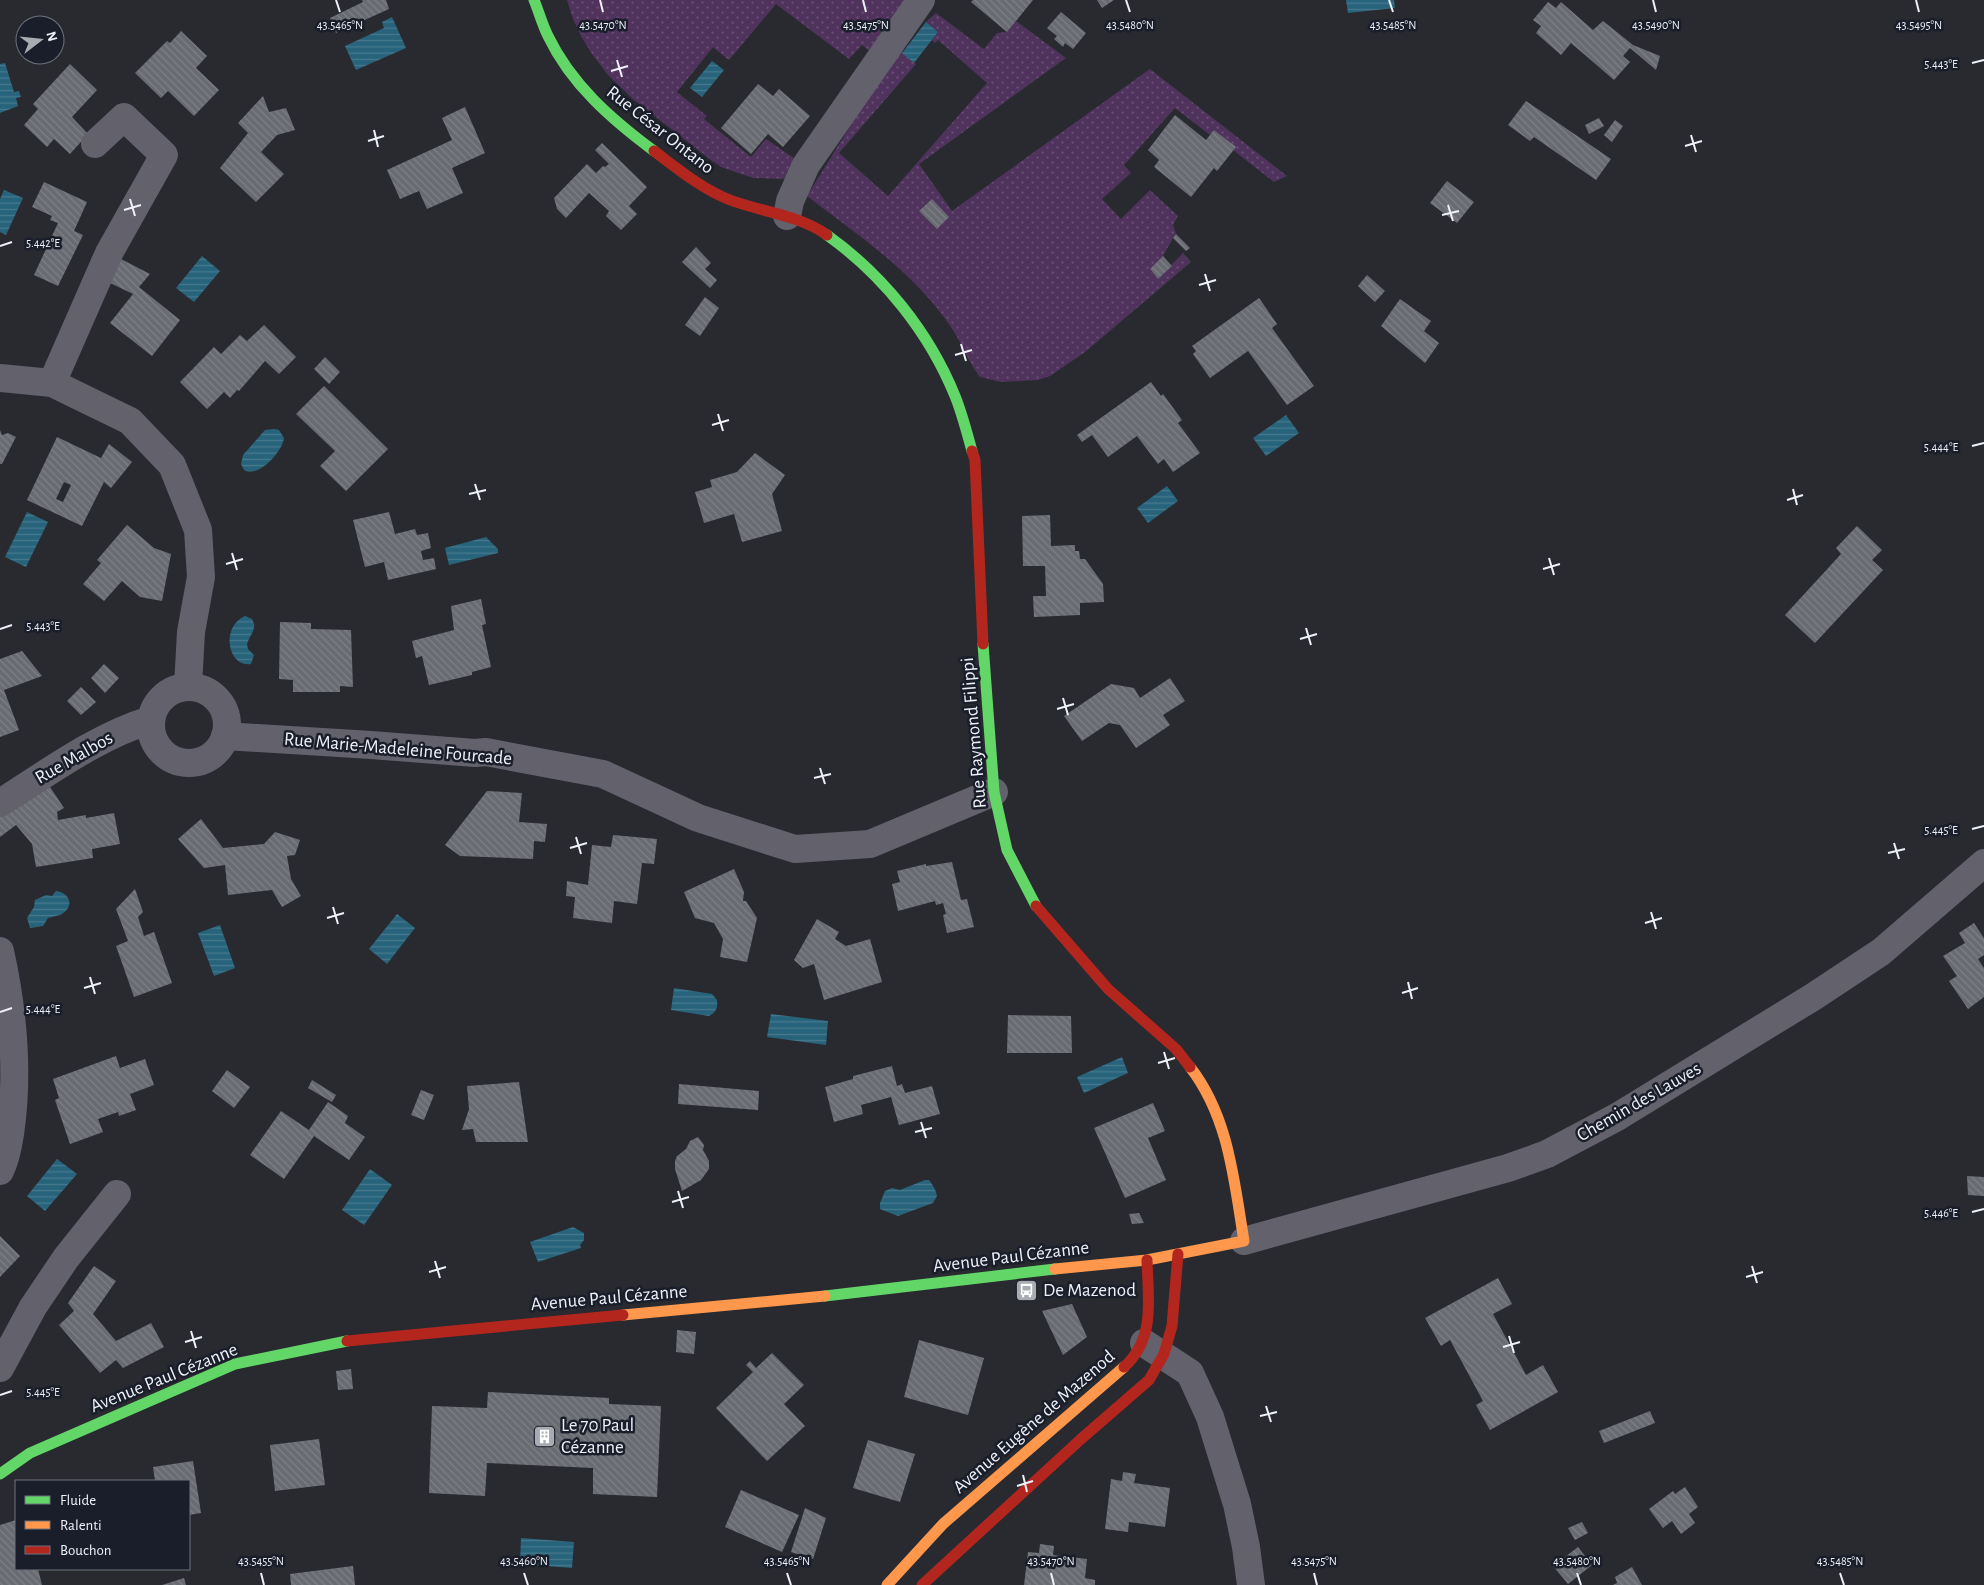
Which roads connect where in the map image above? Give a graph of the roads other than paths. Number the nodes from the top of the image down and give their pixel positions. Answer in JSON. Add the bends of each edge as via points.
{"nodes":[{"id":1,"x":534,"y":0,"type":"edge"},
{"id":2,"x":921,"y":0,"type":"edge"},
{"id":3,"x":95,"y":144,"type":"dead end"},
{"id":4,"x":787,"y":216,"type":"junction"},
{"id":5,"x":0,"y":378,"type":"edge"},
{"id":6,"x":52,"y":383,"type":"junction"},
{"id":7,"x":188,"y":686,"type":"junction"},
{"id":8,"x":151,"y":720,"type":"junction"},
{"id":9,"x":225,"y":736,"type":"junction"},
{"id":10,"x":994,"y":792,"type":"junction"},
{"id":11,"x":0,"y":803,"type":"edge"},
{"id":12,"x":1984,"y":863,"type":"edge"},
{"id":13,"x":0,"y":951,"type":"edge"},
{"id":14,"x":0,"y":1171,"type":"edge"},
{"id":15,"x":117,"y":1194,"type":"dead end"},
{"id":16,"x":1244,"y":1241,"type":"junction"},
{"id":17,"x":1178,"y":1254,"type":"junction"},
{"id":18,"x":1147,"y":1260,"type":"junction"},
{"id":19,"x":1153,"y":1348,"type":"junction"},
{"id":20,"x":0,"y":1368,"type":"edge"},
{"id":21,"x":0,"y":1474,"type":"edge"},
{"id":22,"x":888,"y":1585,"type":"edge"},
{"id":23,"x":922,"y":1585,"type":"edge"},
{"id":24,"x":1251,"y":1585,"type":"edge"}],
"edges":[{"from":1,"to":4,"type":"street","name":"Rue César Ontano","via":[[548,36],[566,67],[589,96],[621,126],[698,184],[730,200]]},
{"from":2,"to":4,"type":"street","via":[[806,165]]},
{"from":3,"to":6,"type":"street","via":[[124,117],[164,155],[109,253]]},
{"from":4,"to":10,"type":"street","name":"Rue Raymond Filippi","via":[[820,230],[852,253],[896,298],[930,346],[955,396],[975,460],[980,605]]},
{"from":5,"to":6,"type":"street"},
{"from":6,"to":7,"type":"street","via":[[130,421],[172,466],[198,530],[201,577],[191,632]]},
{"from":7,"to":8,"type":"street","via":[[177,688],[159,700]]},
{"from":7,"to":9,"type":"street","via":[[210,693],[219,702],[225,712]]},
{"from":8,"to":9,"type":"street","via":[[154,742],[170,759],[180,762],[192,764],[208,758],[221,746]]},
{"from":8,"to":11,"type":"street","name":"Rue Malbos","via":[[129,726]]},
{"from":9,"to":10,"type":"street","name":"Rue Marie-Madeleine Fourcade","via":[[486,752],[602,774],[698,818],[795,849],[870,844]]},
{"from":10,"to":16,"type":"street","name":"Rue Raymond Filippi","via":[[1007,850],[1038,910],[1108,989],[1176,1049],[1216,1107],[1228,1152]]},
{"from":12,"to":16,"type":"street","name":"Chemin des Lauves","via":[[1881,952],[1618,1117],[1547,1154],[1508,1168]]},
{"from":13,"to":14,"type":"street","via":[[13,1032],[13,1111],[6,1160]]},
{"from":15,"to":20,"type":"street","via":[[66,1258],[33,1307]]},
{"from":16,"to":17,"type":"street","name":"Avenue Paul Cézanne"},
{"from":17,"to":18,"type":"street","name":"Avenue Paul Cézanne"},
{"from":17,"to":19,"type":"street","name":"Avenue Eugène de Mazenod","via":[[1172,1326]]},
{"from":18,"to":19,"type":"street","name":"Avenue Eugène de Mazenod"},
{"from":18,"to":21,"type":"street","name":"Avenue Paul Cézanne","via":[[798,1299],[342,1341],[235,1364],[30,1453]]},
{"from":19,"to":22,"type":"street","name":"Avenue Eugène de Mazenod","via":[[1131,1360],[943,1524]]},
{"from":19,"to":23,"type":"street","name":"Avenue Eugène de Mazenod","via":[[1149,1380]]},
{"from":19,"to":24,"type":"street","via":[[1190,1373],[1210,1417],[1237,1504]]}]}
